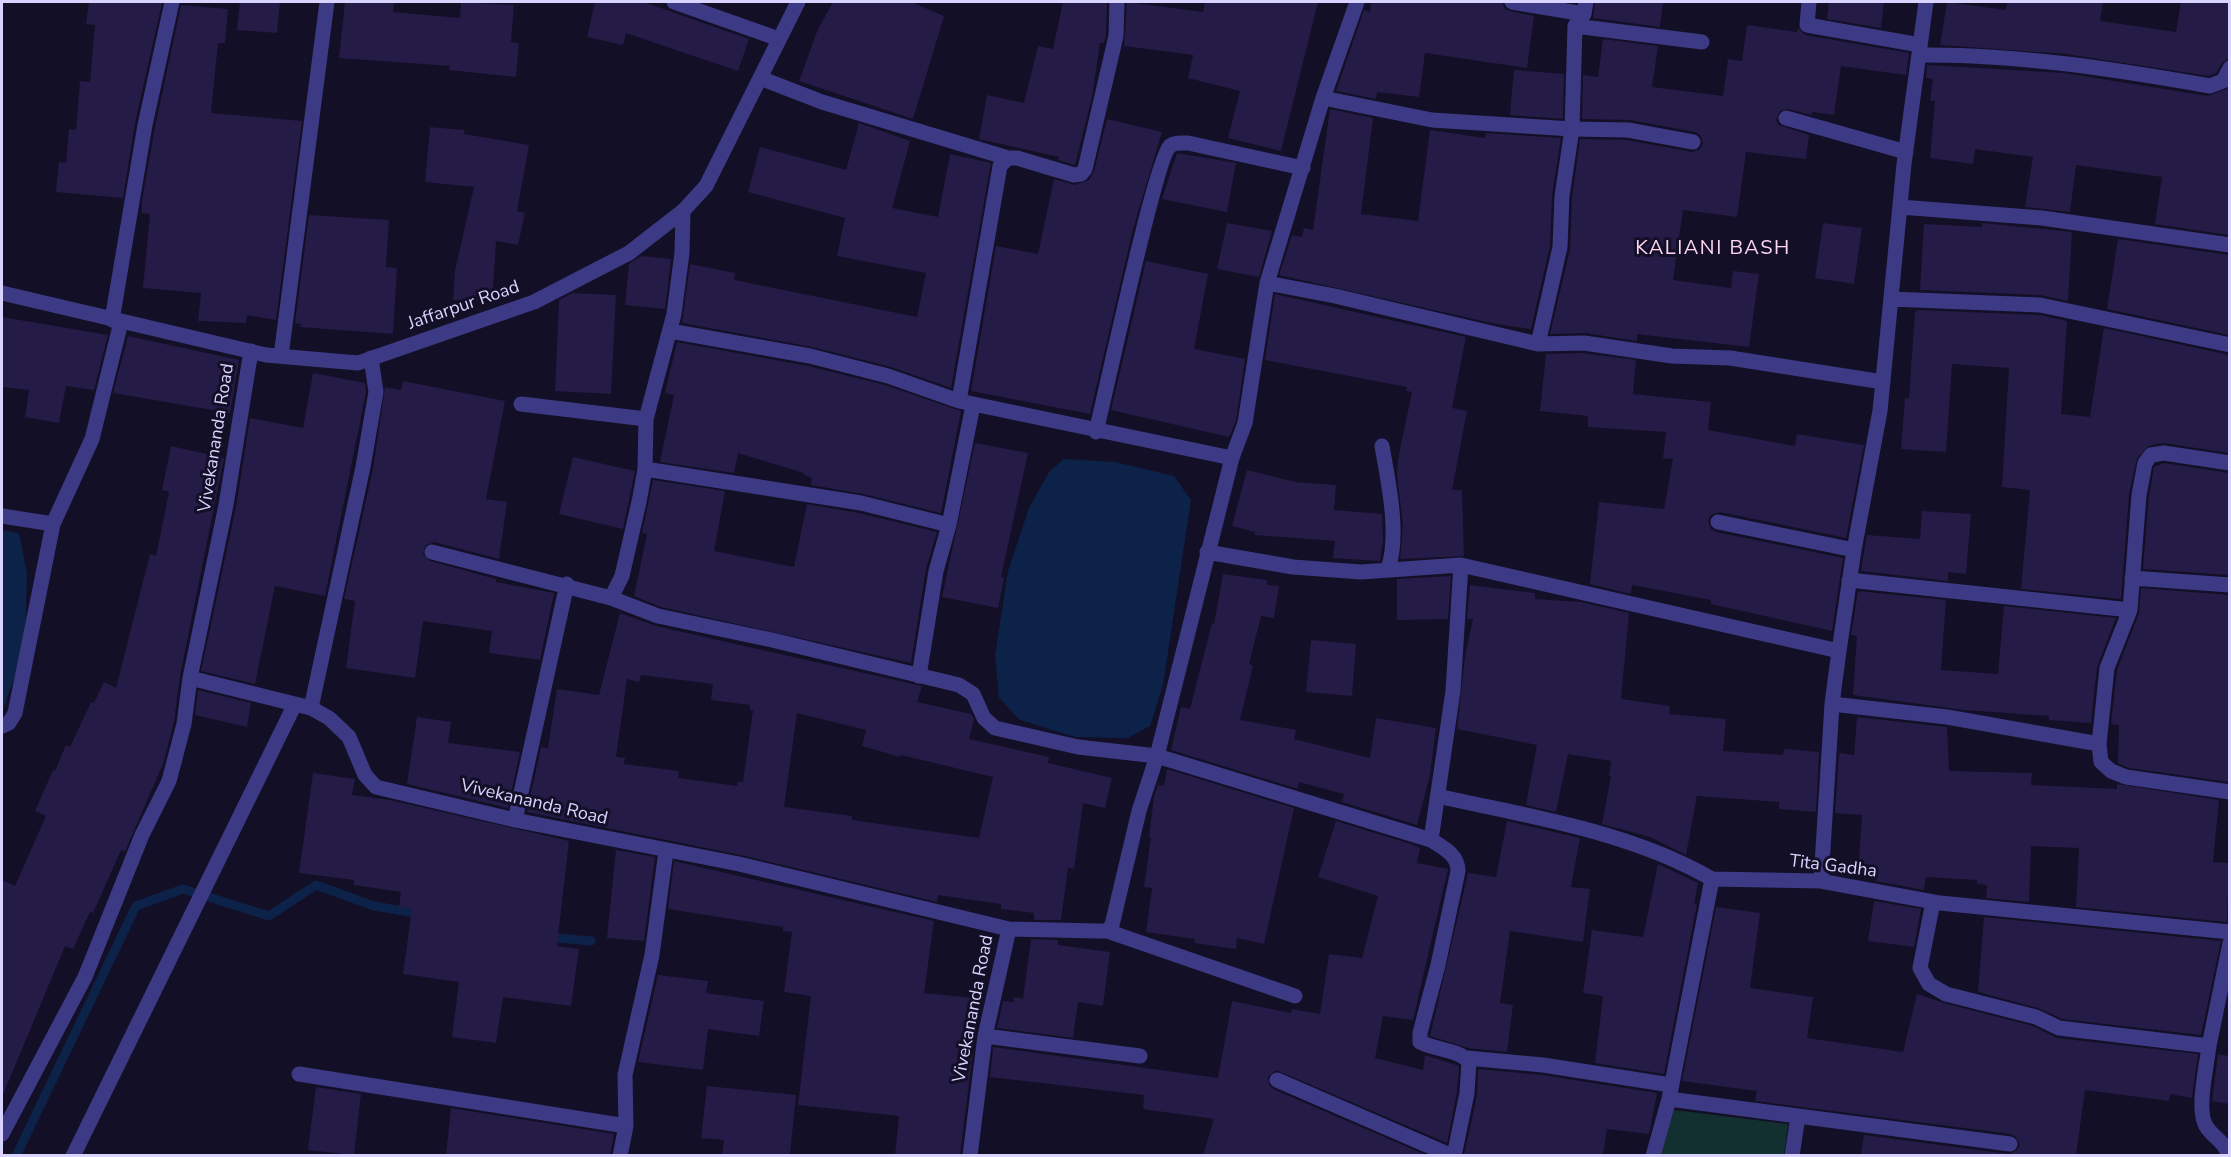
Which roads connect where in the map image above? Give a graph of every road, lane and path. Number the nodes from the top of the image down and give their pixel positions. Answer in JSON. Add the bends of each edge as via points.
{"nodes":[{"id":1,"x":172,"y":2,"type":"edge"},
{"id":2,"x":327,"y":2,"type":"edge"},
{"id":3,"x":674,"y":2,"type":"edge"},
{"id":4,"x":798,"y":2,"type":"edge"},
{"id":5,"x":1117,"y":2,"type":"edge"},
{"id":6,"x":1356,"y":2,"type":"edge"},
{"id":7,"x":1512,"y":2,"type":"edge"},
{"id":8,"x":1809,"y":2,"type":"edge"},
{"id":9,"x":1926,"y":2,"type":"edge"},
{"id":10,"x":1582,"y":14,"type":"edge"},
{"id":11,"x":779,"y":39,"type":"junction"},
{"id":12,"x":1702,"y":42,"type":"dead end"},
{"id":13,"x":1919,"y":50,"type":"junction"},
{"id":14,"x":2229,"y":69,"type":"edge"},
{"id":15,"x":760,"y":78,"type":"junction"},
{"id":16,"x":1323,"y":98,"type":"junction"},
{"id":17,"x":1786,"y":118,"type":"dead end"},
{"id":18,"x":1572,"y":129,"type":"junction"},
{"id":19,"x":1693,"y":142,"type":"dead end"},
{"id":20,"x":1905,"y":152,"type":"junction"},
{"id":21,"x":1008,"y":158,"type":"junction"},
{"id":22,"x":1303,"y":168,"type":"junction"},
{"id":23,"x":1900,"y":207,"type":"junction"},
{"id":24,"x":683,"y":211,"type":"junction"},
{"id":25,"x":2229,"y":244,"type":"edge"},
{"id":26,"x":1267,"y":283,"type":"junction"},
{"id":27,"x":2,"y":293,"type":"edge"},
{"id":28,"x":1891,"y":299,"type":"junction"},
{"id":29,"x":117,"y":321,"type":"junction"},
{"id":30,"x":670,"y":332,"type":"junction"},
{"id":31,"x":1538,"y":344,"type":"junction"},
{"id":32,"x":2229,"y":345,"type":"edge"},
{"id":33,"x":250,"y":351,"type":"junction"},
{"id":34,"x":281,"y":356,"type":"junction"},
{"id":35,"x":371,"y":358,"type":"junction"},
{"id":36,"x":1883,"y":382,"type":"junction"},
{"id":37,"x":966,"y":403,"type":"junction"},
{"id":38,"x":521,"y":404,"type":"dead end"},
{"id":39,"x":646,"y":419,"type":"junction"},
{"id":40,"x":1096,"y":432,"type":"junction"},
{"id":41,"x":1382,"y":446,"type":"dead end"},
{"id":42,"x":1232,"y":458,"type":"junction"},
{"id":43,"x":2229,"y":463,"type":"edge"},
{"id":44,"x":645,"y":469,"type":"junction"},
{"id":45,"x":2,"y":516,"type":"edge"},
{"id":46,"x":1718,"y":522,"type":"dead end"},
{"id":47,"x":53,"y":524,"type":"junction"},
{"id":48,"x":949,"y":525,"type":"junction"},
{"id":49,"x":1854,"y":550,"type":"junction"},
{"id":50,"x":432,"y":552,"type":"dead end"},
{"id":51,"x":1207,"y":552,"type":"junction"},
{"id":52,"x":1461,"y":565,"type":"junction"},
{"id":53,"x":1388,"y":569,"type":"junction"},
{"id":54,"x":2132,"y":578,"type":"junction"},
{"id":55,"x":1850,"y":580,"type":"junction"},
{"id":56,"x":567,"y":584,"type":"junction"},
{"id":57,"x":2229,"y":585,"type":"edge"},
{"id":58,"x":611,"y":598,"type":"junction"},
{"id":59,"x":2130,"y":610,"type":"junction"},
{"id":60,"x":1839,"y":651,"type":"junction"},
{"id":61,"x":919,"y":676,"type":"junction"},
{"id":62,"x":190,"y":678,"type":"junction"},
{"id":63,"x":295,"y":704,"type":"junction"},
{"id":64,"x":1832,"y":704,"type":"junction"},
{"id":65,"x":311,"y":708,"type":"junction"},
{"id":66,"x":2,"y":726,"type":"edge"},
{"id":67,"x":2098,"y":744,"type":"junction"},
{"id":68,"x":1157,"y":756,"type":"junction"},
{"id":69,"x":2229,"y":792,"type":"edge"},
{"id":70,"x":1438,"y":796,"type":"junction"},
{"id":71,"x":515,"y":820,"type":"junction"},
{"id":72,"x":1431,"y":840,"type":"junction"},
{"id":73,"x":666,"y":851,"type":"junction"},
{"id":74,"x":1712,"y":879,"type":"junction"},
{"id":75,"x":1821,"y":881,"type":"junction"},
{"id":76,"x":1933,"y":902,"type":"junction"},
{"id":77,"x":1009,"y":929,"type":"junction"},
{"id":78,"x":1107,"y":931,"type":"junction"},
{"id":79,"x":2229,"y":932,"type":"edge"},
{"id":80,"x":2229,"y":943,"type":"edge"},
{"id":81,"x":1295,"y":996,"type":"dead end"},
{"id":82,"x":985,"y":1036,"type":"junction"},
{"id":83,"x":2209,"y":1046,"type":"junction"},
{"id":84,"x":1140,"y":1056,"type":"dead end"},
{"id":85,"x":1467,"y":1058,"type":"junction"},
{"id":86,"x":299,"y":1074,"type":"dead end"},
{"id":87,"x":1277,"y":1080,"type":"dead end"},
{"id":88,"x":1670,"y":1092,"type":"junction"},
{"id":89,"x":2,"y":1103,"type":"edge"},
{"id":90,"x":16,"y":1110,"type":"junction"},
{"id":91,"x":1798,"y":1116,"type":"junction"},
{"id":92,"x":627,"y":1126,"type":"junction"},
{"id":93,"x":2,"y":1134,"type":"edge"},
{"id":94,"x":2010,"y":1144,"type":"dead end"},
{"id":95,"x":73,"y":1155,"type":"edge"},
{"id":96,"x":620,"y":1155,"type":"edge"},
{"id":97,"x":970,"y":1155,"type":"edge"},
{"id":98,"x":1453,"y":1155,"type":"edge"},
{"id":99,"x":1653,"y":1155,"type":"edge"},
{"id":100,"x":1792,"y":1155,"type":"edge"},
{"id":101,"x":2229,"y":1155,"type":"edge"}],
"edges":[{"from":1,"to":29,"type":"street","via":[[145,125]]},
{"from":2,"to":34,"type":"street"},
{"from":3,"to":11,"type":"street"},
{"from":4,"to":11,"type":"street","name":"Jaffarpur Road"},
{"from":5,"to":21,"type":"street","via":[[1116,36],[1085,170],[1074,175]]},
{"from":6,"to":16,"type":"street"},
{"from":7,"to":10,"type":"street"},
{"from":8,"to":13,"type":"street","via":[[1807,25]]},
{"from":9,"to":13,"type":"street"},
{"from":10,"to":12,"type":"street"},
{"from":10,"to":18,"type":"street"},
{"from":11,"to":15,"type":"street","name":"Jaffarpur Road"},
{"from":13,"to":14,"type":"street","via":[[2210,86],[2223,81]]},
{"from":13,"to":20,"type":"street"},
{"from":15,"to":21,"type":"street","via":[[822,102]]},
{"from":15,"to":24,"type":"street","name":"Jaffarpur Road","via":[[706,186]]},
{"from":16,"to":18,"type":"street","via":[[1432,120]]},
{"from":16,"to":22,"type":"street"},
{"from":17,"to":20,"type":"street"},
{"from":18,"to":19,"type":"street","via":[[1628,130]]},
{"from":18,"to":31,"type":"street","via":[[1562,196],[1560,247]]},
{"from":20,"to":23,"type":"street"},
{"from":21,"to":37,"type":"street","via":[[1000,166]]},
{"from":22,"to":26,"type":"street"},
{"from":22,"to":40,"type":"street","via":[[1188,143],[1169,146],[1146,222]]},
{"from":23,"to":25,"type":"street","via":[[2042,218]]},
{"from":23,"to":28,"type":"street"},
{"from":24,"to":30,"type":"street","via":[[682,253]]},
{"from":24,"to":35,"type":"street","name":"Jaffarpur Road","via":[[629,253],[534,302]]},
{"from":26,"to":31,"type":"street"},
{"from":26,"to":42,"type":"street","via":[[1245,423]]},
{"from":27,"to":29,"type":"street","name":"Jaffarpur Road"},
{"from":28,"to":32,"type":"street","via":[[2040,305]]},
{"from":28,"to":36,"type":"street"},
{"from":29,"to":33,"type":"street","name":"Jaffarpur Road"},
{"from":29,"to":47,"type":"street","via":[[92,439]]},
{"from":30,"to":37,"type":"street","via":[[810,356],[888,376]]},
{"from":30,"to":39,"type":"street"},
{"from":31,"to":36,"type":"street","via":[[1584,343],[1672,356],[1730,358]]},
{"from":33,"to":34,"type":"street","name":"Jaffarpur Road"},
{"from":33,"to":62,"type":"street","name":"Vivekananda Road","via":[[226,505]]},
{"from":34,"to":35,"type":"street","name":"Jaffarpur Road","via":[[358,363]]},
{"from":35,"to":65,"type":"street","via":[[376,392]]},
{"from":36,"to":49,"type":"street"},
{"from":37,"to":40,"type":"street"},
{"from":37,"to":48,"type":"street"},
{"from":38,"to":39,"type":"street"},
{"from":39,"to":44,"type":"street"},
{"from":40,"to":42,"type":"street"},
{"from":41,"to":53,"type":"street","via":[[1392,530]]},
{"from":42,"to":51,"type":"street"},
{"from":43,"to":54,"type":"street","via":[[2164,453],[2151,455],[2145,463],[2139,495]]},
{"from":44,"to":48,"type":"street","via":[[861,503]]},
{"from":44,"to":58,"type":"street","via":[[622,576]]},
{"from":45,"to":47,"type":"street"},
{"from":46,"to":49,"type":"street"},
{"from":47,"to":66,"type":"street","via":[[15,713]]},
{"from":48,"to":61,"type":"street","via":[[936,571]]},
{"from":49,"to":55,"type":"street"},
{"from":50,"to":56,"type":"street"},
{"from":51,"to":53,"type":"street","via":[[1293,567],[1361,572]]},
{"from":51,"to":68,"type":"street"},
{"from":52,"to":53,"type":"street"},
{"from":52,"to":60,"type":"street"},
{"from":52,"to":70,"type":"street","via":[[1453,692]]},
{"from":54,"to":57,"type":"street"},
{"from":54,"to":59,"type":"street"},
{"from":55,"to":59,"type":"street"},
{"from":55,"to":60,"type":"street"},
{"from":56,"to":58,"type":"street"},
{"from":56,"to":71,"type":"street"},
{"from":58,"to":61,"type":"street","via":[[658,615]]},
{"from":59,"to":67,"type":"street","via":[[2107,668]]},
{"from":60,"to":64,"type":"street"},
{"from":61,"to":68,"type":"street","via":[[969,689],[984,718],[995,728],[1078,747]]},
{"from":62,"to":63,"type":"street","name":"Vivekananda Road"},
{"from":62,"to":90,"type":"street","via":[[184,724],[169,781],[142,836],[85,977]]},
{"from":63,"to":65,"type":"street","name":"Vivekananda Road"},
{"from":63,"to":95,"type":"street"},
{"from":64,"to":67,"type":"street","via":[[1947,717]]},
{"from":64,"to":75,"type":"street"},
{"from":65,"to":71,"type":"street","name":"Vivekananda Road","via":[[349,737],[365,775],[376,787]]},
{"from":67,"to":69,"type":"street","via":[[2101,762],[2126,777]]},
{"from":68,"to":72,"type":"street"},
{"from":68,"to":78,"type":"street","via":[[1139,811],[1112,925]]},
{"from":70,"to":72,"type":"street"},
{"from":70,"to":74,"type":"street","via":[[1606,834]]},
{"from":71,"to":73,"type":"street","name":"Vivekananda Road"},
{"from":72,"to":85,"type":"street","via":[[1450,852],[1458,871],[1420,1042]]},
{"from":73,"to":77,"type":"street","name":"Vivekananda Road","via":[[739,864]]},
{"from":73,"to":92,"type":"street","via":[[652,955],[625,1075]]},
{"from":74,"to":75,"type":"street","name":"Tita Gadha"},
{"from":74,"to":88,"type":"street"},
{"from":75,"to":76,"type":"street","name":"Tita Gadha"},
{"from":76,"to":79,"type":"street","name":"Tita Gadha"},
{"from":76,"to":83,"type":"street","via":[[1920,968],[1929,984],[1946,994],[2036,1017],[2059,1028]]},
{"from":77,"to":78,"type":"street"},
{"from":77,"to":82,"type":"street","name":"Vivekananda Road"},
{"from":78,"to":81,"type":"street"},
{"from":80,"to":83,"type":"street"},
{"from":82,"to":84,"type":"street"},
{"from":82,"to":97,"type":"street","name":"Vivekananda Road"},
{"from":83,"to":101,"type":"street","via":[[2201,1110],[2206,1127],[2222,1140]]},
{"from":85,"to":88,"type":"street","via":[[1543,1065]]},
{"from":85,"to":98,"type":"street","via":[[1467,1093]]},
{"from":86,"to":92,"type":"street"},
{"from":87,"to":98,"type":"street"},
{"from":88,"to":91,"type":"street"},
{"from":88,"to":99,"type":"street"},
{"from":89,"to":90,"type":"street"},
{"from":90,"to":93,"type":"street"},
{"from":91,"to":94,"type":"street"},
{"from":91,"to":100,"type":"street"},
{"from":92,"to":96,"type":"street"}]}
